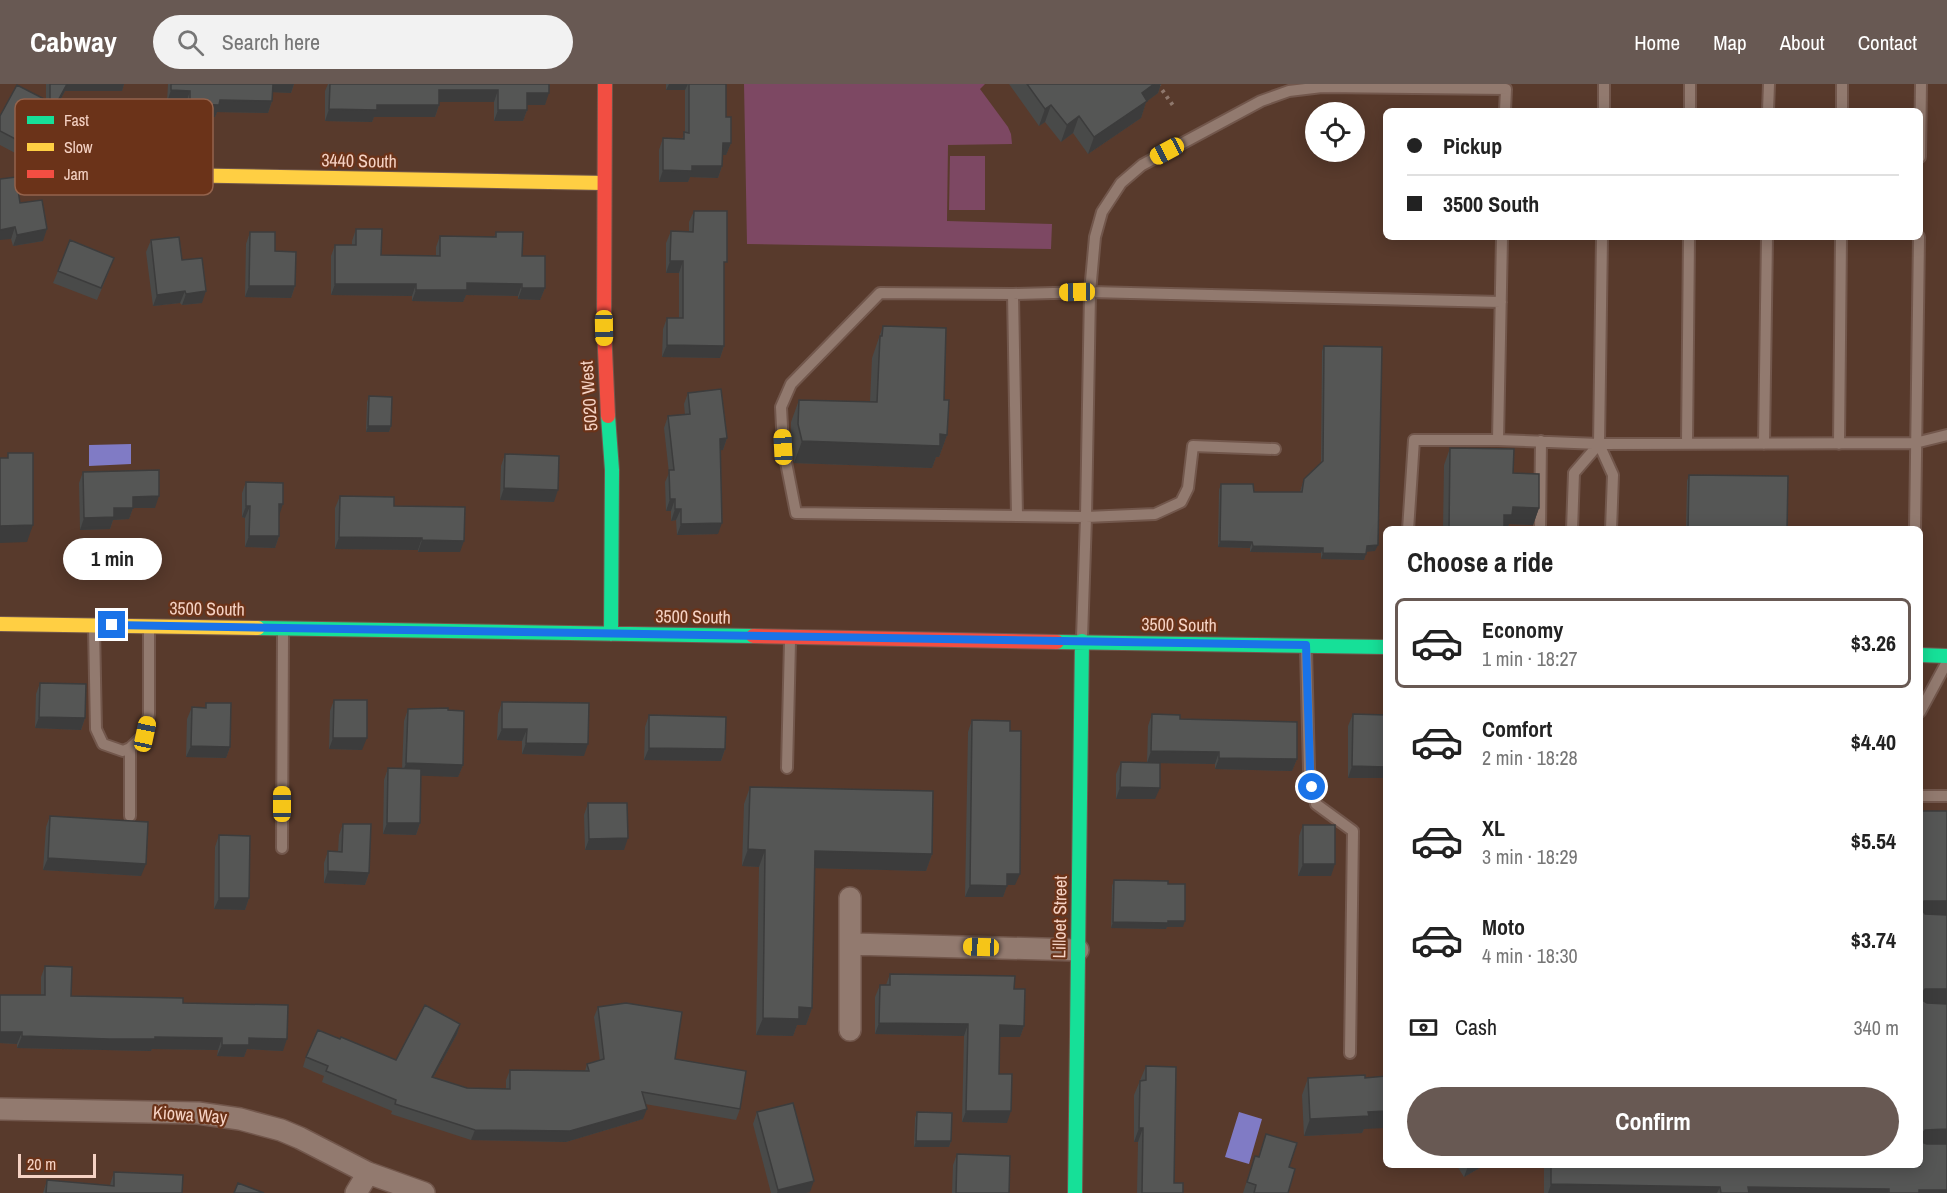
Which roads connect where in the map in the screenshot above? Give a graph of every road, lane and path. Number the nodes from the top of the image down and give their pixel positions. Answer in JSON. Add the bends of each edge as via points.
{"nodes":[{"id":1,"x":605,"y":84,"type":"edge"},
{"id":2,"x":1158,"y":84,"type":"edge"},
{"id":3,"x":1604,"y":84,"type":"edge"},
{"id":4,"x":1690,"y":84,"type":"edge"},
{"id":5,"x":1768,"y":84,"type":"edge"},
{"id":6,"x":1842,"y":84,"type":"edge"},
{"id":7,"x":1921,"y":84,"type":"edge"},
{"id":8,"x":1505,"y":86,"type":"edge"},
{"id":9,"x":1174,"y":107,"type":"dead end"},
{"id":10,"x":1505,"y":108,"type":"edge"},
{"id":11,"x":1604,"y":108,"type":"edge"},
{"id":12,"x":1690,"y":108,"type":"edge"},
{"id":13,"x":1768,"y":108,"type":"edge"},
{"id":14,"x":1842,"y":108,"type":"edge"},
{"id":15,"x":1921,"y":108,"type":"edge"},
{"id":16,"x":213,"y":176,"type":"edge"},
{"id":17,"x":604,"y":183,"type":"junction"},
{"id":18,"x":1502,"y":240,"type":"edge"},
{"id":19,"x":1602,"y":240,"type":"edge"},
{"id":20,"x":1689,"y":240,"type":"edge"},
{"id":21,"x":1767,"y":240,"type":"edge"},
{"id":22,"x":1841,"y":240,"type":"edge"},
{"id":23,"x":1919,"y":240,"type":"edge"},
{"id":24,"x":1090,"y":292,"type":"junction"},
{"id":25,"x":1013,"y":294,"type":"junction"},
{"id":26,"x":1501,"y":302,"type":"junction"},
{"id":27,"x":1947,"y":435,"type":"edge"},
{"id":28,"x":1498,"y":440,"type":"junction"},
{"id":29,"x":1541,"y":441,"type":"junction"},
{"id":30,"x":1915,"y":443,"type":"junction"},
{"id":31,"x":1599,"y":444,"type":"junction"},
{"id":32,"x":1687,"y":444,"type":"junction"},
{"id":33,"x":1764,"y":444,"type":"junction"},
{"id":34,"x":1839,"y":444,"type":"junction"},
{"id":35,"x":1275,"y":449,"type":"dead end"},
{"id":36,"x":1017,"y":516,"type":"junction"},
{"id":37,"x":1086,"y":517,"type":"junction"},
{"id":38,"x":1408,"y":526,"type":"edge"},
{"id":39,"x":1540,"y":526,"type":"edge"},
{"id":40,"x":1572,"y":526,"type":"edge"},
{"id":41,"x":1611,"y":526,"type":"edge"},
{"id":42,"x":1915,"y":526,"type":"edge"},
{"id":43,"x":0,"y":624,"type":"edge"},
{"id":44,"x":94,"y":625,"type":"junction"},
{"id":45,"x":149,"y":626,"type":"junction"},
{"id":46,"x":284,"y":628,"type":"junction"},
{"id":47,"x":611,"y":634,"type":"junction"},
{"id":48,"x":790,"y":638,"type":"junction"},
{"id":49,"x":1082,"y":641,"type":"junction"},
{"id":50,"x":1306,"y":645,"type":"junction"},
{"id":51,"x":1383,"y":647,"type":"edge"},
{"id":52,"x":1923,"y":655,"type":"edge"},
{"id":53,"x":1947,"y":656,"type":"edge"},
{"id":54,"x":1947,"y":662,"type":"edge"},
{"id":55,"x":1923,"y":706,"type":"edge"},
{"id":56,"x":130,"y":748,"type":"junction"},
{"id":57,"x":787,"y":768,"type":"dead end"},
{"id":58,"x":1923,"y":796,"type":"edge"},
{"id":59,"x":1947,"y":796,"type":"edge"},
{"id":60,"x":130,"y":816,"type":"dead end"},
{"id":61,"x":282,"y":848,"type":"dead end"},
{"id":62,"x":850,"y":898,"type":"dead end"},
{"id":63,"x":851,"y":944,"type":"junction"},
{"id":64,"x":1078,"y":950,"type":"junction"},
{"id":65,"x":850,"y":1030,"type":"dead end"},
{"id":66,"x":1350,"y":1053,"type":"dead end"},
{"id":67,"x":0,"y":1109,"type":"edge"},
{"id":68,"x":368,"y":1173,"type":"junction"},
{"id":69,"x":356,"y":1193,"type":"edge"},
{"id":70,"x":424,"y":1193,"type":"edge"},
{"id":71,"x":1075,"y":1193,"type":"edge"}],
"edges":[{"from":1,"to":17,"type":"street","name":"5020 West"},
{"from":2,"to":9,"type":"path"},
{"from":3,"to":11,"type":"lane"},
{"from":4,"to":12,"type":"lane"},
{"from":5,"to":13,"type":"lane"},
{"from":6,"to":14,"type":"lane"},
{"from":7,"to":15,"type":"lane"},
{"from":8,"to":10,"type":"lane"},
{"from":8,"to":24,"type":"lane","via":[[1322,87],[1289,91],[1261,101],[1142,165],[1121,183],[1102,212],[1095,237]]},
{"from":16,"to":17,"type":"street","name":"3440 South"},
{"from":17,"to":47,"type":"street","name":"5020 West","via":[[604,359],[612,470]]},
{"from":18,"to":26,"type":"lane"},
{"from":19,"to":31,"type":"lane"},
{"from":20,"to":32,"type":"lane"},
{"from":21,"to":33,"type":"lane"},
{"from":22,"to":34,"type":"lane"},
{"from":23,"to":30,"type":"lane"},
{"from":24,"to":25,"type":"lane"},
{"from":24,"to":26,"type":"lane"},
{"from":24,"to":37,"type":"lane"},
{"from":25,"to":36,"type":"lane"},
{"from":25,"to":36,"type":"lane","via":[[880,293],[791,384],[781,407],[783,447],[796,513]]},
{"from":26,"to":28,"type":"lane"},
{"from":27,"to":30,"type":"lane"},
{"from":28,"to":29,"type":"lane"},
{"from":28,"to":38,"type":"lane","via":[[1414,440]]},
{"from":29,"to":31,"type":"lane"},
{"from":29,"to":39,"type":"lane"},
{"from":30,"to":34,"type":"lane"},
{"from":30,"to":42,"type":"lane"},
{"from":31,"to":32,"type":"lane"},
{"from":31,"to":40,"type":"lane","via":[[1574,473]]},
{"from":31,"to":41,"type":"lane","via":[[1613,475]]},
{"from":32,"to":33,"type":"lane"},
{"from":33,"to":34,"type":"lane"},
{"from":35,"to":37,"type":"lane","via":[[1193,446],[1188,488],[1181,502],[1155,514]]},
{"from":36,"to":37,"type":"lane"},
{"from":37,"to":49,"type":"lane"},
{"from":43,"to":44,"type":"street","name":"3500 South"},
{"from":44,"to":45,"type":"street","name":"3500 South"},
{"from":44,"to":56,"type":"lane","via":[[96,729],[103,744],[123,751]]},
{"from":45,"to":46,"type":"street","name":"3500 South"},
{"from":45,"to":56,"type":"lane","via":[[149,714],[145,734]]},
{"from":46,"to":47,"type":"street","name":"3500 South"},
{"from":46,"to":61,"type":"lane"},
{"from":47,"to":48,"type":"street","name":"3500 South"},
{"from":48,"to":49,"type":"street","name":"3500 South"},
{"from":48,"to":57,"type":"lane"},
{"from":49,"to":50,"type":"street","name":"3500 South"},
{"from":49,"to":64,"type":"street","name":"Lilloet Street"},
{"from":50,"to":51,"type":"street","name":"3500 South"},
{"from":50,"to":66,"type":"lane","via":[[1310,769],[1316,804],[1353,831]]},
{"from":52,"to":53,"type":"street"},
{"from":54,"to":55,"type":"lane"},
{"from":56,"to":60,"type":"lane"},
{"from":58,"to":59,"type":"lane"},
{"from":62,"to":63,"type":"street"},
{"from":63,"to":64,"type":"street"},
{"from":63,"to":65,"type":"street"},
{"from":64,"to":71,"type":"street","name":"Lilloet Street"},
{"from":67,"to":68,"type":"street","name":"Kiowa Way","via":[[176,1112],[230,1117],[300,1138]]},
{"from":68,"to":69,"type":"street"},
{"from":68,"to":70,"type":"street","name":"Kiowa Way"}]}
